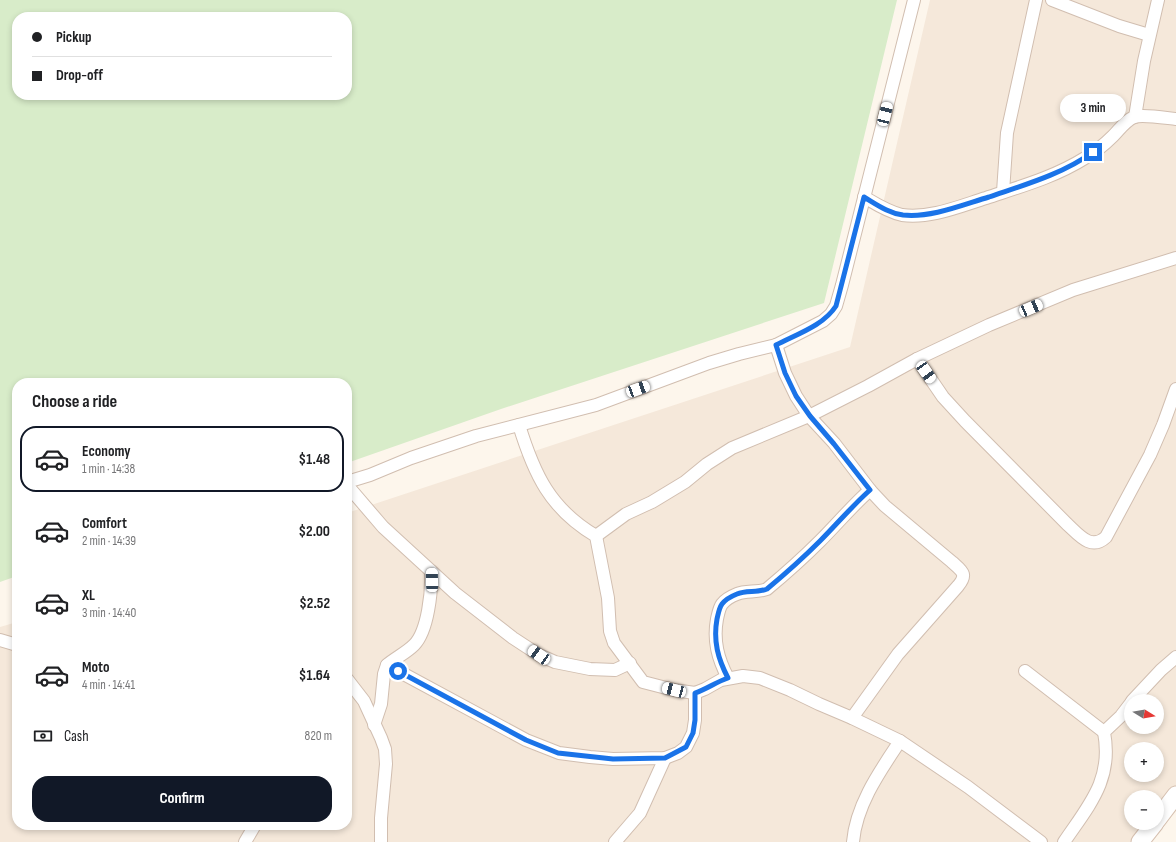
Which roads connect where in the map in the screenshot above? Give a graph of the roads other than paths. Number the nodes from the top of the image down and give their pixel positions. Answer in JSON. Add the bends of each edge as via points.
{"nodes":[{"id":1,"x":914,"y":0,"type":"edge"},
{"id":2,"x":1036,"y":0,"type":"edge"},
{"id":3,"x":1052,"y":0,"type":"edge"},
{"id":4,"x":1158,"y":0,"type":"edge"},
{"id":5,"x":1149,"y":35,"type":"junction"},
{"id":6,"x":1135,"y":117,"type":"junction"},
{"id":7,"x":1176,"y":119,"type":"edge"},
{"id":8,"x":1003,"y":192,"type":"junction"},
{"id":9,"x":864,"y":197,"type":"junction"},
{"id":10,"x":1176,"y":258,"type":"edge"},
{"id":11,"x":776,"y":345,"type":"junction"},
{"id":12,"x":917,"y":359,"type":"junction"},
{"id":13,"x":1176,"y":389,"type":"edge"},
{"id":14,"x":810,"y":416,"type":"junction"},
{"id":15,"x":519,"y":425,"type":"junction"},
{"id":16,"x":352,"y":481,"type":"edge"},
{"id":17,"x":352,"y":489,"type":"edge"},
{"id":18,"x":870,"y":490,"type":"junction"},
{"id":19,"x":596,"y":536,"type":"junction"},
{"id":20,"x":431,"y":571,"type":"junction"},
{"id":21,"x":2,"y":640,"type":"edge"},
{"id":22,"x":12,"y":643,"type":"edge"},
{"id":23,"x":12,"y":648,"type":"edge"},
{"id":24,"x":1176,"y":657,"type":"edge"},
{"id":25,"x":630,"y":664,"type":"junction"},
{"id":26,"x":387,"y":665,"type":"junction"},
{"id":27,"x":1025,"y":671,"type":"dead end"},
{"id":28,"x":728,"y":678,"type":"junction"},
{"id":29,"x":352,"y":686,"type":"edge"},
{"id":30,"x":695,"y":693,"type":"junction"},
{"id":31,"x":1139,"y":694,"type":"edge"},
{"id":32,"x":1124,"y":712,"type":"edge"},
{"id":33,"x":852,"y":718,"type":"junction"},
{"id":34,"x":374,"y":725,"type":"junction"},
{"id":35,"x":1104,"y":732,"type":"junction"},
{"id":36,"x":900,"y":741,"type":"junction"},
{"id":37,"x":665,"y":758,"type":"junction"},
{"id":38,"x":1176,"y":795,"type":"edge"},
{"id":39,"x":1164,"y":811,"type":"edge"},
{"id":40,"x":252,"y":830,"type":"edge"},
{"id":41,"x":1149,"y":830,"type":"edge"},
{"id":42,"x":245,"y":842,"type":"edge"},
{"id":43,"x":381,"y":842,"type":"edge"},
{"id":44,"x":615,"y":842,"type":"edge"},
{"id":45,"x":853,"y":842,"type":"edge"},
{"id":46,"x":1041,"y":842,"type":"edge"},
{"id":47,"x":1064,"y":842,"type":"edge"},
{"id":48,"x":1140,"y":842,"type":"edge"}],
"edges":[{"from":1,"to":9,"type":"street"},
{"from":2,"to":8,"type":"street","via":[[1007,132]]},
{"from":3,"to":5,"type":"street"},
{"from":4,"to":5,"type":"street"},
{"from":5,"to":6,"type":"street"},
{"from":6,"to":7,"type":"street"},
{"from":6,"to":8,"type":"street","via":[[1085,158]]},
{"from":8,"to":9,"type":"street","via":[[952,209],[903,215]]},
{"from":9,"to":11,"type":"street","via":[[836,306],[823,321]]},
{"from":10,"to":12,"type":"street","via":[[1073,290]]},
{"from":11,"to":14,"type":"street","via":[[796,396]]},
{"from":11,"to":15,"type":"street","via":[[709,363],[596,405]]},
{"from":12,"to":13,"type":"street","via":[[943,397],[965,421],[1067,524],[1091,543],[1100,543],[1106,537],[1150,456]]},
{"from":12,"to":14,"type":"street"},
{"from":14,"to":18,"type":"street"},
{"from":14,"to":19,"type":"street","via":[[732,448],[685,482],[626,514]]},
{"from":15,"to":16,"type":"street","via":[[476,436]]},
{"from":15,"to":19,"type":"street","via":[[539,479],[556,504],[570,518]]},
{"from":17,"to":20,"type":"street","via":[[383,526]]},
{"from":18,"to":28,"type":"street","via":[[794,566],[767,589],[739,593],[722,604],[715,630],[716,645]]},
{"from":18,"to":33,"type":"street","via":[[885,506],[962,571],[963,580],[898,654]]},
{"from":19,"to":25,"type":"street","via":[[608,598],[610,631],[614,643]]},
{"from":20,"to":25,"type":"street","via":[[512,638],[539,655],[555,662],[590,669],[615,670]]},
{"from":20,"to":26,"type":"street","via":[[432,590],[422,632],[415,644]]},
{"from":21,"to":22,"type":"street"},
{"from":21,"to":23,"type":"street"},
{"from":24,"to":31,"type":"street"},
{"from":25,"to":30,"type":"street","via":[[643,682]]},
{"from":26,"to":34,"type":"street","via":[[381,704]]},
{"from":26,"to":37,"type":"street","via":[[526,740],[558,753],[613,759]]},
{"from":27,"to":35,"type":"street"},
{"from":28,"to":30,"type":"street"},
{"from":28,"to":33,"type":"street","via":[[760,678]]},
{"from":29,"to":34,"type":"street","via":[[364,701]]},
{"from":30,"to":37,"type":"street","via":[[693,733],[686,747]]},
{"from":32,"to":35,"type":"street"},
{"from":33,"to":36,"type":"street"},
{"from":34,"to":43,"type":"street","via":[[385,749],[386,764]]},
{"from":35,"to":47,"type":"street","via":[[1107,755],[1100,787]]},
{"from":36,"to":45,"type":"street","via":[[865,801],[857,819]]},
{"from":36,"to":46,"type":"street","via":[[968,787]]},
{"from":37,"to":44,"type":"street","via":[[640,813]]},
{"from":38,"to":39,"type":"street"},
{"from":40,"to":42,"type":"street"},
{"from":41,"to":48,"type":"street"}]}
